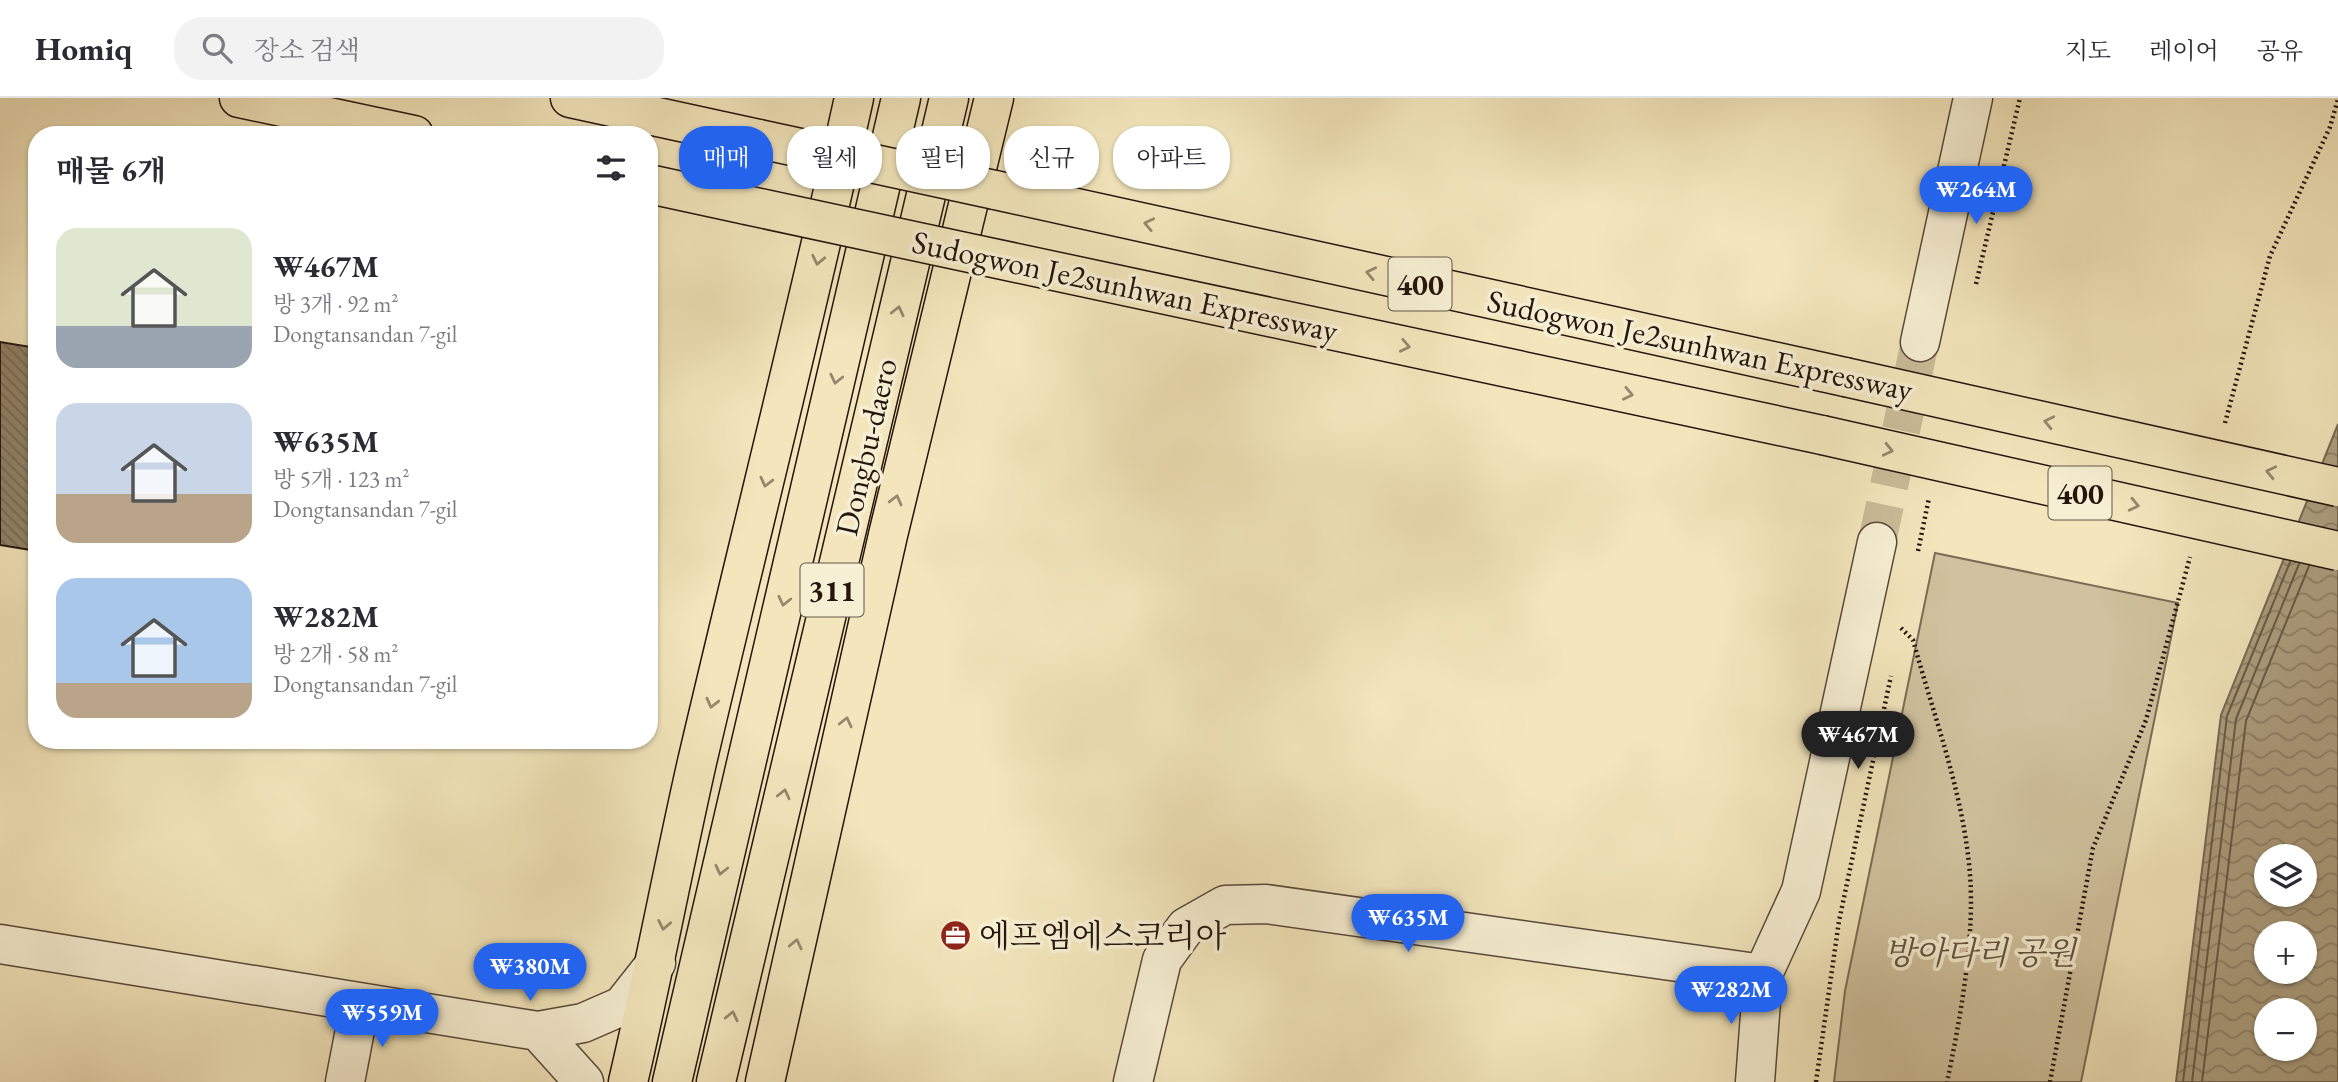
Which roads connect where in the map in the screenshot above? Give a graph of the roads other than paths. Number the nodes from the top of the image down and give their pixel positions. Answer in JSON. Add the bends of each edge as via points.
{"nodes":[{"id":1,"x":239,"y":98,"type":"edge"},
{"id":2,"x":570,"y":98,"type":"edge"},
{"id":3,"x":646,"y":98,"type":"edge"},
{"id":4,"x":854,"y":98,"type":"edge"},
{"id":5,"x":901,"y":98,"type":"edge"},
{"id":6,"x":949,"y":98,"type":"edge"},
{"id":7,"x":994,"y":98,"type":"edge"},
{"id":8,"x":1973,"y":98,"type":"edge"},
{"id":9,"x":371,"y":126,"type":"edge"},
{"id":10,"x":700,"y":126,"type":"edge"},
{"id":11,"x":724,"y":126,"type":"edge"},
{"id":12,"x":773,"y":142,"type":"edge"},
{"id":13,"x":658,"y":186,"type":"edge"},
{"id":14,"x":1920,"y":342,"type":"tunnel mouth"},
{"id":15,"x":2338,"y":487,"type":"edge"},
{"id":16,"x":1877,"y":542,"type":"tunnel mouth"},
{"id":17,"x":2338,"y":551,"type":"edge"},
{"id":18,"x":0,"y":944,"type":"edge"},
{"id":19,"x":656,"y":963,"type":"junction"},
{"id":20,"x":1763,"y":974,"type":"junction"},
{"id":21,"x":360,"y":1004,"type":"junction"},
{"id":22,"x":538,"y":1031,"type":"junction"},
{"id":23,"x":345,"y":1082,"type":"edge"},
{"id":24,"x":584,"y":1082,"type":"edge"},
{"id":25,"x":628,"y":1082,"type":"edge"},
{"id":26,"x":671,"y":1082,"type":"edge"},
{"id":27,"x":716,"y":1082,"type":"edge"},
{"id":28,"x":765,"y":1082,"type":"edge"},
{"id":29,"x":1133,"y":1082,"type":"edge"},
{"id":30,"x":1755,"y":1082,"type":"edge"}],
"edges":[{"from":1,"to":9,"type":"main road"},
{"from":2,"to":10,"type":"main road","name":"Sudogwon Je2sunhwan Expressway","number":"400"},
{"from":3,"to":11,"type":"main road"},
{"from":4,"to":19,"type":"main road","one_way":true,"via":[[697,765]]},
{"from":5,"to":26,"type":"main road","name":"Dongbu-daero","number":"311","one_way":true},
{"from":27,"to":6,"type":"main road","name":"Dongbu-daero","number":"311","one_way":true},
{"from":28,"to":7,"type":"main road","one_way":true,"via":[[888,535]]},
{"from":8,"to":14,"type":"street"},
{"from":15,"to":12,"type":"main road","name":"Sudogwon Je2sunhwan Expressway","number":"400","one_way":true,"bridge":true},
{"from":13,"to":17,"type":"main road","name":"Sudogwon Je2sunhwan Expressway","number":"400","one_way":true,"bridge":true,"via":[[1822,435]]},
{"from":16,"to":20,"type":"street","via":[[1801,891]]},
{"from":18,"to":21,"type":"street"},
{"from":19,"to":22,"type":"street","via":[[622,1006],[583,1023]]},
{"from":19,"to":25,"type":"main road"},
{"from":20,"to":29,"type":"street","via":[[1266,904],[1225,905],[1186,926],[1162,960]]},
{"from":20,"to":30,"type":"street"},
{"from":21,"to":22,"type":"street"},
{"from":21,"to":23,"type":"street"},
{"from":22,"to":24,"type":"street"}]}
